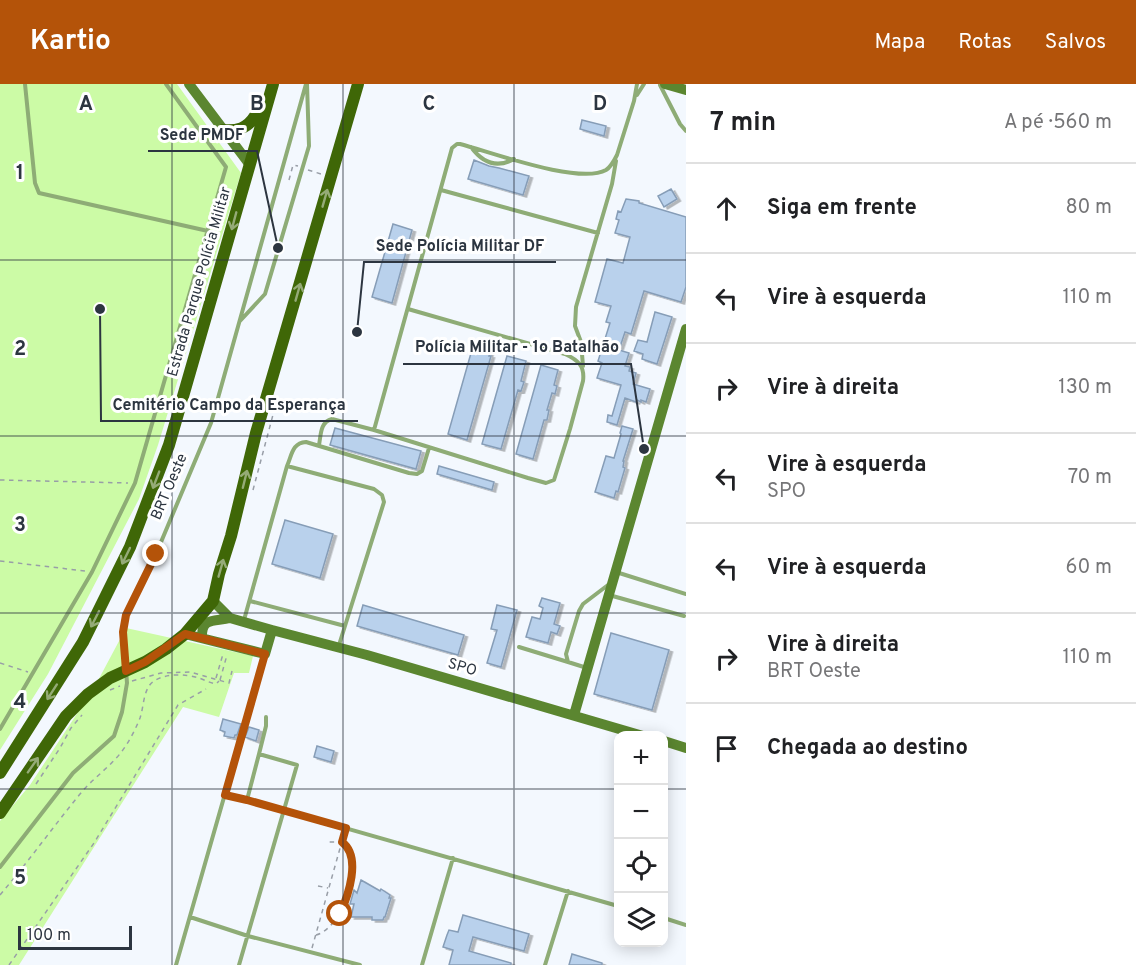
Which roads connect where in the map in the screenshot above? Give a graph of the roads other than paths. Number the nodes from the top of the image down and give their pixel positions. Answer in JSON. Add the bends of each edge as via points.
{"nodes":[{"id":1,"x":25,"y":84,"type":"edge"},
{"id":2,"x":166,"y":84,"type":"edge"},
{"id":3,"x":189,"y":84,"type":"edge"},
{"id":4,"x":273,"y":84,"type":"edge"},
{"id":5,"x":306,"y":84,"type":"edge"},
{"id":6,"x":351,"y":84,"type":"edge"},
{"id":7,"x":358,"y":84,"type":"edge"},
{"id":8,"x":637,"y":84,"type":"edge"},
{"id":9,"x":644,"y":84,"type":"edge"},
{"id":10,"x":660,"y":84,"type":"edge"},
{"id":11,"x":665,"y":84,"type":"edge"},
{"id":12,"x":686,"y":90,"type":"edge"},
{"id":13,"x":269,"y":98,"type":"junction"},
{"id":14,"x":634,"y":101,"type":"junction"},
{"id":15,"x":223,"y":130,"type":"junction"},
{"id":16,"x":686,"y":131,"type":"edge"},
{"id":17,"x":471,"y":146,"type":"junction"},
{"id":18,"x":339,"y":148,"type":"junction"},
{"id":19,"x":617,"y":155,"type":"junction"},
{"id":20,"x":513,"y":159,"type":"junction"},
{"id":21,"x":250,"y":165,"type":"junction"},
{"id":22,"x":441,"y":190,"type":"junction"},
{"id":23,"x":208,"y":231,"type":"junction"},
{"id":24,"x":598,"y":233,"type":"junction"},
{"id":25,"x":408,"y":309,"type":"junction"},
{"id":26,"x":239,"y":321,"type":"junction"},
{"id":27,"x":685,"y":334,"type":"edge"},
{"id":28,"x":682,"y":357,"type":"edge"},
{"id":29,"x":583,"y":370,"type":"junction"},
{"id":30,"x":374,"y":430,"type":"junction"},
{"id":31,"x":319,"y":445,"type":"junction"},
{"id":32,"x":429,"y":448,"type":"junction"},
{"id":33,"x":287,"y":466,"type":"junction"},
{"id":34,"x":614,"y":576,"type":"junction"},
{"id":35,"x":609,"y":594,"type":"junction"},
{"id":36,"x":686,"y":594,"type":"edge"},
{"id":37,"x":213,"y":601,"type":"junction"},
{"id":38,"x":250,"y":601,"type":"junction"},
{"id":39,"x":684,"y":616,"type":"dead end"},
{"id":40,"x":230,"y":618,"type":"junction"},
{"id":41,"x":243,"y":621,"type":"junction"},
{"id":42,"x":345,"y":626,"type":"junction"},
{"id":43,"x":272,"y":630,"type":"junction"},
{"id":44,"x":185,"y":634,"type":"junction"},
{"id":45,"x":202,"y":638,"type":"junction"},
{"id":46,"x":519,"y":647,"type":"dead end"},
{"id":47,"x":338,"y":648,"type":"junction"},
{"id":48,"x":265,"y":654,"type":"junction"},
{"id":49,"x":568,"y":662,"type":"junction"},
{"id":50,"x":587,"y":669,"type":"junction"},
{"id":51,"x":126,"y":677,"type":"junction"},
{"id":52,"x":574,"y":715,"type":"junction"},
{"id":53,"x":266,"y":717,"type":"dead end"},
{"id":54,"x":0,"y":729,"type":"edge"},
{"id":55,"x":629,"y":731,"type":"edge"},
{"id":56,"x":668,"y":743,"type":"edge"},
{"id":57,"x":686,"y":748,"type":"edge"},
{"id":58,"x":259,"y":754,"type":"junction"},
{"id":59,"x":0,"y":772,"type":"edge"},
{"id":60,"x":225,"y":795,"type":"junction"},
{"id":61,"x":247,"y":800,"type":"junction"},
{"id":62,"x":283,"y":810,"type":"junction"},
{"id":63,"x":0,"y":813,"type":"edge"},
{"id":64,"x":453,"y":858,"type":"junction"},
{"id":65,"x":0,"y":867,"type":"edge"},
{"id":66,"x":568,"y":891,"type":"junction"},
{"id":67,"x":614,"y":905,"type":"edge"},
{"id":68,"x":190,"y":916,"type":"junction"},
{"id":69,"x":668,"y":920,"type":"edge"},
{"id":70,"x":686,"y":925,"type":"edge"},
{"id":71,"x":248,"y":936,"type":"junction"},
{"id":72,"x":176,"y":965,"type":"edge"},
{"id":73,"x":240,"y":965,"type":"edge"},
{"id":74,"x":360,"y":965,"type":"edge"},
{"id":75,"x":422,"y":965,"type":"edge"},
{"id":76,"x":545,"y":965,"type":"edge"}],
"edges":[{"from":1,"to":23,"type":"lane","via":[[39,193]]},
{"from":2,"to":23,"type":"lane","via":[[226,167]]},
{"from":3,"to":15,"type":"street"},
{"from":4,"to":13,"type":"main road","name":"Estrada Parque Polícia Militar"},
{"from":5,"to":26,"type":"lane","name":"BRT Oeste"},
{"from":5,"to":26,"type":"lane","name":"BRT Oeste","via":[[309,146],[265,294]]},
{"from":6,"to":18,"type":"main road","via":[[338,134]]},
{"from":7,"to":18,"type":"main road"},
{"from":8,"to":14,"type":"lane"},
{"from":9,"to":14,"type":"lane"},
{"from":10,"to":16,"type":"lane"},
{"from":11,"to":12,"type":"street"},
{"from":13,"to":15,"type":"main road","via":[[246,127]]},
{"from":13,"to":21,"type":"main road","name":"Estrada Parque Polícia Militar"},
{"from":14,"to":19,"type":"lane"},
{"from":15,"to":21,"type":"street"},
{"from":17,"to":20,"type":"lane"},
{"from":17,"to":20,"type":"lane","via":[[489,162]]},
{"from":17,"to":22,"type":"lane","via":[[459,144],[452,148]]},
{"from":37,"to":18,"type":"main road","one_way":true,"via":[[256,433]]},
{"from":19,"to":20,"type":"lane","via":[[606,170],[580,174]]},
{"from":19,"to":24,"type":"lane"},
{"from":21,"to":59,"type":"main road","name":"Estrada Parque Polícia Militar","one_way":true,"via":[[169,445],[130,547],[83,642]]},
{"from":22,"to":24,"type":"lane"},
{"from":22,"to":25,"type":"lane"},
{"from":23,"to":54,"type":"lane","via":[[135,483],[92,572]]},
{"from":24,"to":29,"type":"lane","via":[[575,316]]},
{"from":25,"to":29,"type":"lane","via":[[565,354],[577,360]]},
{"from":25,"to":30,"type":"lane"},
{"from":26,"to":51,"type":"lane","name":"BRT Oeste","via":[[211,423],[126,615]]},
{"from":27,"to":28,"type":"street"},
{"from":28,"to":34,"type":"street"},
{"from":29,"to":32,"type":"lane","via":[[554,480],[546,483]]},
{"from":30,"to":31,"type":"lane","via":[[327,420]]},
{"from":30,"to":32,"type":"lane"},
{"from":31,"to":32,"type":"lane","via":[[417,474],[422,471]]},
{"from":31,"to":33,"type":"lane","via":[[298,444]]},
{"from":33,"to":38,"type":"lane"},
{"from":33,"to":42,"type":"lane","via":[[374,489],[383,497]]},
{"from":34,"to":35,"type":"street"},
{"from":34,"to":36,"type":"lane"},
{"from":34,"to":49,"type":"lane","via":[[579,611],[566,654]]},
{"from":35,"to":39,"type":"lane"},
{"from":35,"to":50,"type":"street"},
{"from":37,"to":40,"type":"street"},
{"from":37,"to":44,"type":"main road"},
{"from":38,"to":41,"type":"lane"},
{"from":38,"to":42,"type":"lane"},
{"from":40,"to":41,"type":"street","name":"SPO"},
{"from":40,"to":45,"type":"street","via":[[207,622]]},
{"from":41,"to":43,"type":"street","name":"SPO"},
{"from":42,"to":47,"type":"lane"},
{"from":43,"to":47,"type":"street","name":"SPO"},
{"from":43,"to":48,"type":"street"},
{"from":44,"to":45,"type":"street"},
{"from":44,"to":51,"type":"main road"},
{"from":45,"to":48,"type":"street"},
{"from":46,"to":49,"type":"lane"},
{"from":47,"to":52,"type":"street","name":"SPO"},
{"from":48,"to":60,"type":"lane"},
{"from":49,"to":50,"type":"lane"},
{"from":50,"to":52,"type":"street"},
{"from":63,"to":51,"type":"main road","one_way":true,"via":[[66,716],[110,678]]},
{"from":51,"to":65,"type":"lane","name":"BRT Oeste","via":[[122,712],[114,736],[72,773]]},
{"from":52,"to":55,"type":"street","name":"SPO"},
{"from":53,"to":58,"type":"lane"},
{"from":56,"to":57,"type":"street"},
{"from":58,"to":61,"type":"lane"},
{"from":58,"to":62,"type":"lane","via":[[297,765]]},
{"from":60,"to":61,"type":"lane"},
{"from":60,"to":68,"type":"lane"},
{"from":61,"to":62,"type":"lane"},
{"from":62,"to":64,"type":"lane"},
{"from":62,"to":71,"type":"lane"},
{"from":64,"to":66,"type":"lane"},
{"from":64,"to":75,"type":"lane"},
{"from":66,"to":67,"type":"lane"},
{"from":66,"to":76,"type":"lane"},
{"from":68,"to":71,"type":"lane"},
{"from":68,"to":72,"type":"lane"},
{"from":69,"to":70,"type":"lane"},
{"from":71,"to":73,"type":"lane"},
{"from":71,"to":74,"type":"lane"}]}
